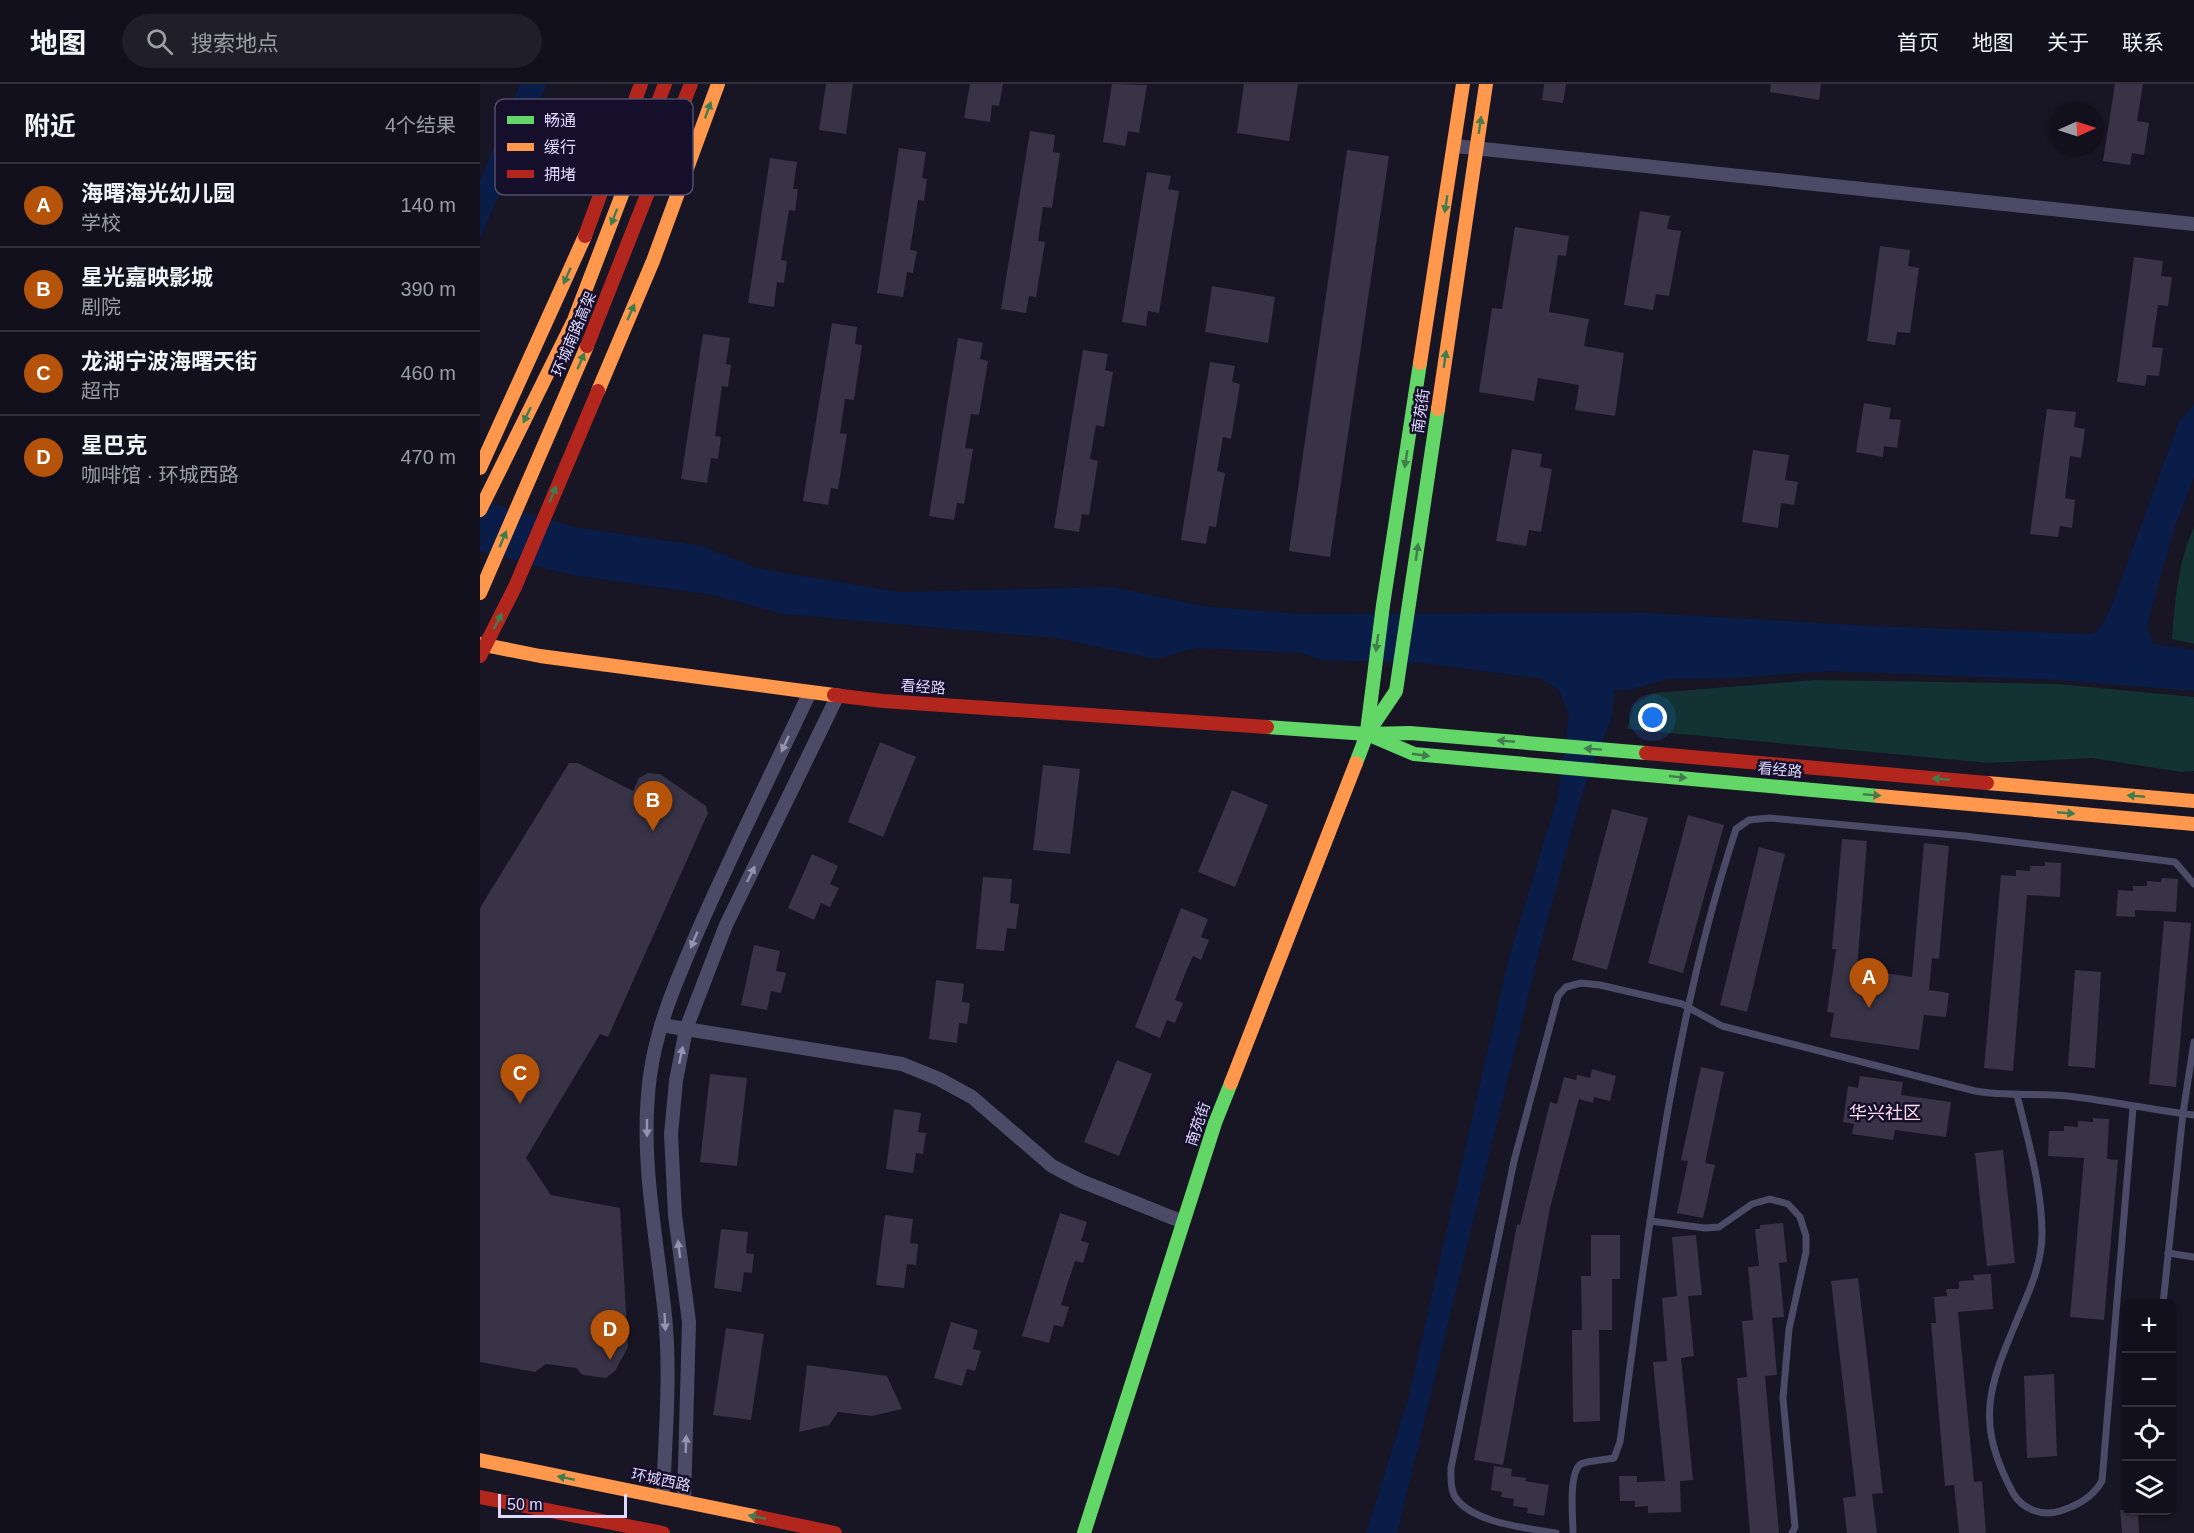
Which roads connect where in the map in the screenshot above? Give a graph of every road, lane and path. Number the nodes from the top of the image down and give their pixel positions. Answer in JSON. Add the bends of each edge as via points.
{"nodes":[{"id":1,"x":641,"y":84,"type":"edge"},
{"id":2,"x":665,"y":84,"type":"edge"},
{"id":3,"x":691,"y":84,"type":"edge"},
{"id":4,"x":718,"y":84,"type":"edge"},
{"id":5,"x":1463,"y":84,"type":"edge"},
{"id":6,"x":1486,"y":84,"type":"edge"},
{"id":7,"x":635,"y":99,"type":"edge"},
{"id":8,"x":659,"y":99,"type":"edge"},
{"id":9,"x":685,"y":99,"type":"edge"},
{"id":10,"x":1455,"y":146,"type":"junction"},
{"id":11,"x":1476,"y":149,"type":"junction"},
{"id":12,"x":693,"y":152,"type":"edge"},
{"id":13,"x":600,"y":195,"type":"edge"},
{"id":14,"x":622,"y":195,"type":"edge"},
{"id":15,"x":648,"y":195,"type":"edge"},
{"id":16,"x":677,"y":195,"type":"edge"},
{"id":17,"x":2194,"y":224,"type":"edge"},
{"id":18,"x":481,"y":466,"type":"edge"},
{"id":19,"x":480,"y":510,"type":"edge"},
{"id":20,"x":480,"y":593,"type":"edge"},
{"id":21,"x":482,"y":649,"type":"edge"},
{"id":22,"x":810,"y":692,"type":"junction"},
{"id":23,"x":838,"y":695,"type":"junction"},
{"id":24,"x":1367,"y":734,"type":"junction"},
{"id":25,"x":2194,"y":801,"type":"edge"},
{"id":26,"x":2194,"y":824,"type":"edge"},
{"id":27,"x":2194,"y":884,"type":"edge"},
{"id":28,"x":1687,"y":1008,"type":"junction"},
{"id":29,"x":661,"y":1025,"type":"junction"},
{"id":30,"x":686,"y":1029,"type":"junction"},
{"id":31,"x":2194,"y":1042,"type":"edge"},
{"id":32,"x":2017,"y":1095,"type":"junction"},
{"id":33,"x":2133,"y":1108,"type":"junction"},
{"id":34,"x":2183,"y":1113,"type":"junction"},
{"id":35,"x":2194,"y":1115,"type":"edge"},
{"id":36,"x":1650,"y":1221,"type":"junction"},
{"id":37,"x":1183,"y":1222,"type":"junction"},
{"id":38,"x":2168,"y":1253,"type":"junction"},
{"id":39,"x":2194,"y":1257,"type":"edge"},
{"id":40,"x":2163,"y":1299,"type":"edge"},
{"id":41,"x":480,"y":1460,"type":"edge"},
{"id":42,"x":480,"y":1497,"type":"edge"},
{"id":43,"x":663,"y":1498,"type":"junction"},
{"id":44,"x":684,"y":1502,"type":"junction"},
{"id":45,"x":663,"y":1533,"type":"edge"},
{"id":46,"x":835,"y":1533,"type":"edge"},
{"id":47,"x":1084,"y":1533,"type":"edge"},
{"id":48,"x":1556,"y":1533,"type":"edge"},
{"id":49,"x":1574,"y":1533,"type":"edge"},
{"id":50,"x":1792,"y":1533,"type":"edge"}],
"edges":[{"from":1,"to":7,"type":"main road","one_way":true},
{"from":2,"to":8,"type":"main road","name":"环城南路高架","one_way":true},
{"from":9,"to":3,"type":"main road","name":"环城南路高架","one_way":true},
{"from":12,"to":4,"type":"main road","one_way":true},
{"from":5,"to":10,"type":"main road","name":"南苑街"},
{"from":11,"to":6,"type":"main road","name":"南苑街","one_way":true},
{"from":10,"to":11,"type":"street"},
{"from":10,"to":24,"type":"main road","name":"南苑街","one_way":true,"via":[[1383,605]]},
{"from":11,"to":17,"type":"street"},
{"from":24,"to":11,"type":"main road","name":"南苑街","one_way":true,"via":[[1396,691]]},
{"from":13,"to":18,"type":"main road","one_way":true},
{"from":14,"to":19,"type":"main road","name":"环城南路高架","one_way":true,"via":[[574,320]]},
{"from":20,"to":15,"type":"main road","name":"环城南路高架","one_way":true,"via":[[606,302]]},
{"from":21,"to":16,"type":"main road","one_way":true,"via":[[515,587]]},
{"from":21,"to":22,"type":"main road","name":"看经路"},
{"from":22,"to":23,"type":"main road","name":"看经路"},
{"from":22,"to":29,"type":"street","one_way":true,"via":[[715,892]]},
{"from":23,"to":24,"type":"main road","name":"看经路"},
{"from":30,"to":23,"type":"street","one_way":true,"via":[[726,925]]},
{"from":25,"to":24,"type":"main road","name":"看经路","one_way":true,"via":[[1410,733]]},
{"from":24,"to":26,"type":"main road","name":"看经路","one_way":true,"via":[[1414,754]]},
{"from":24,"to":37,"type":"main road","name":"南苑街","via":[[1215,1123]]},
{"from":27,"to":28,"type":"lane","via":[[2175,862],[1965,836],[1769,818],[1749,820],[1736,829]]},
{"from":28,"to":32,"type":"lane","via":[[1722,1026],[1975,1090]]},
{"from":28,"to":36,"type":"lane"},
{"from":28,"to":48,"type":"lane","via":[[1600,985],[1581,983],[1566,987],[1558,996],[1514,1161],[1451,1467],[1451,1485],[1455,1497],[1489,1519]]},
{"from":29,"to":30,"type":"street"},
{"from":29,"to":43,"type":"street","one_way":true,"via":[[650,1076],[646,1128],[652,1217],[666,1318]]},
{"from":30,"to":37,"type":"street","via":[[902,1064],[972,1097],[1052,1166]]},
{"from":44,"to":30,"type":"street","one_way":true,"via":[[689,1322],[675,1215],[671,1134]]},
{"from":31,"to":34,"type":"lane"},
{"from":32,"to":33,"type":"lane","via":[[2076,1097]]},
{"from":32,"to":33,"type":"lane","via":[[2036,1176],[2042,1235],[2035,1277],[1990,1391],[1988,1430],[2001,1470],[2017,1499],[2035,1512],[2053,1514],[2078,1505],[2096,1492],[2102,1481]]},
{"from":33,"to":34,"type":"lane"},
{"from":34,"to":35,"type":"lane"},
{"from":34,"to":38,"type":"lane"},
{"from":36,"to":49,"type":"lane","via":[[1620,1442],[1614,1458],[1582,1464],[1576,1470]]},
{"from":36,"to":50,"type":"lane","via":[[1719,1227],[1752,1204],[1770,1200],[1788,1204],[1800,1217],[1806,1252],[1789,1329],[1783,1398],[1795,1527]]},
{"from":37,"to":47,"type":"main road","name":"南苑街"},
{"from":38,"to":39,"type":"lane"},
{"from":38,"to":40,"type":"lane"},
{"from":43,"to":41,"type":"main road","name":"环城西路","one_way":true},
{"from":42,"to":45,"type":"main road"},
{"from":43,"to":44,"type":"main road","name":"环城西路"},
{"from":46,"to":44,"type":"main road","name":"环城西路","one_way":true}]}
